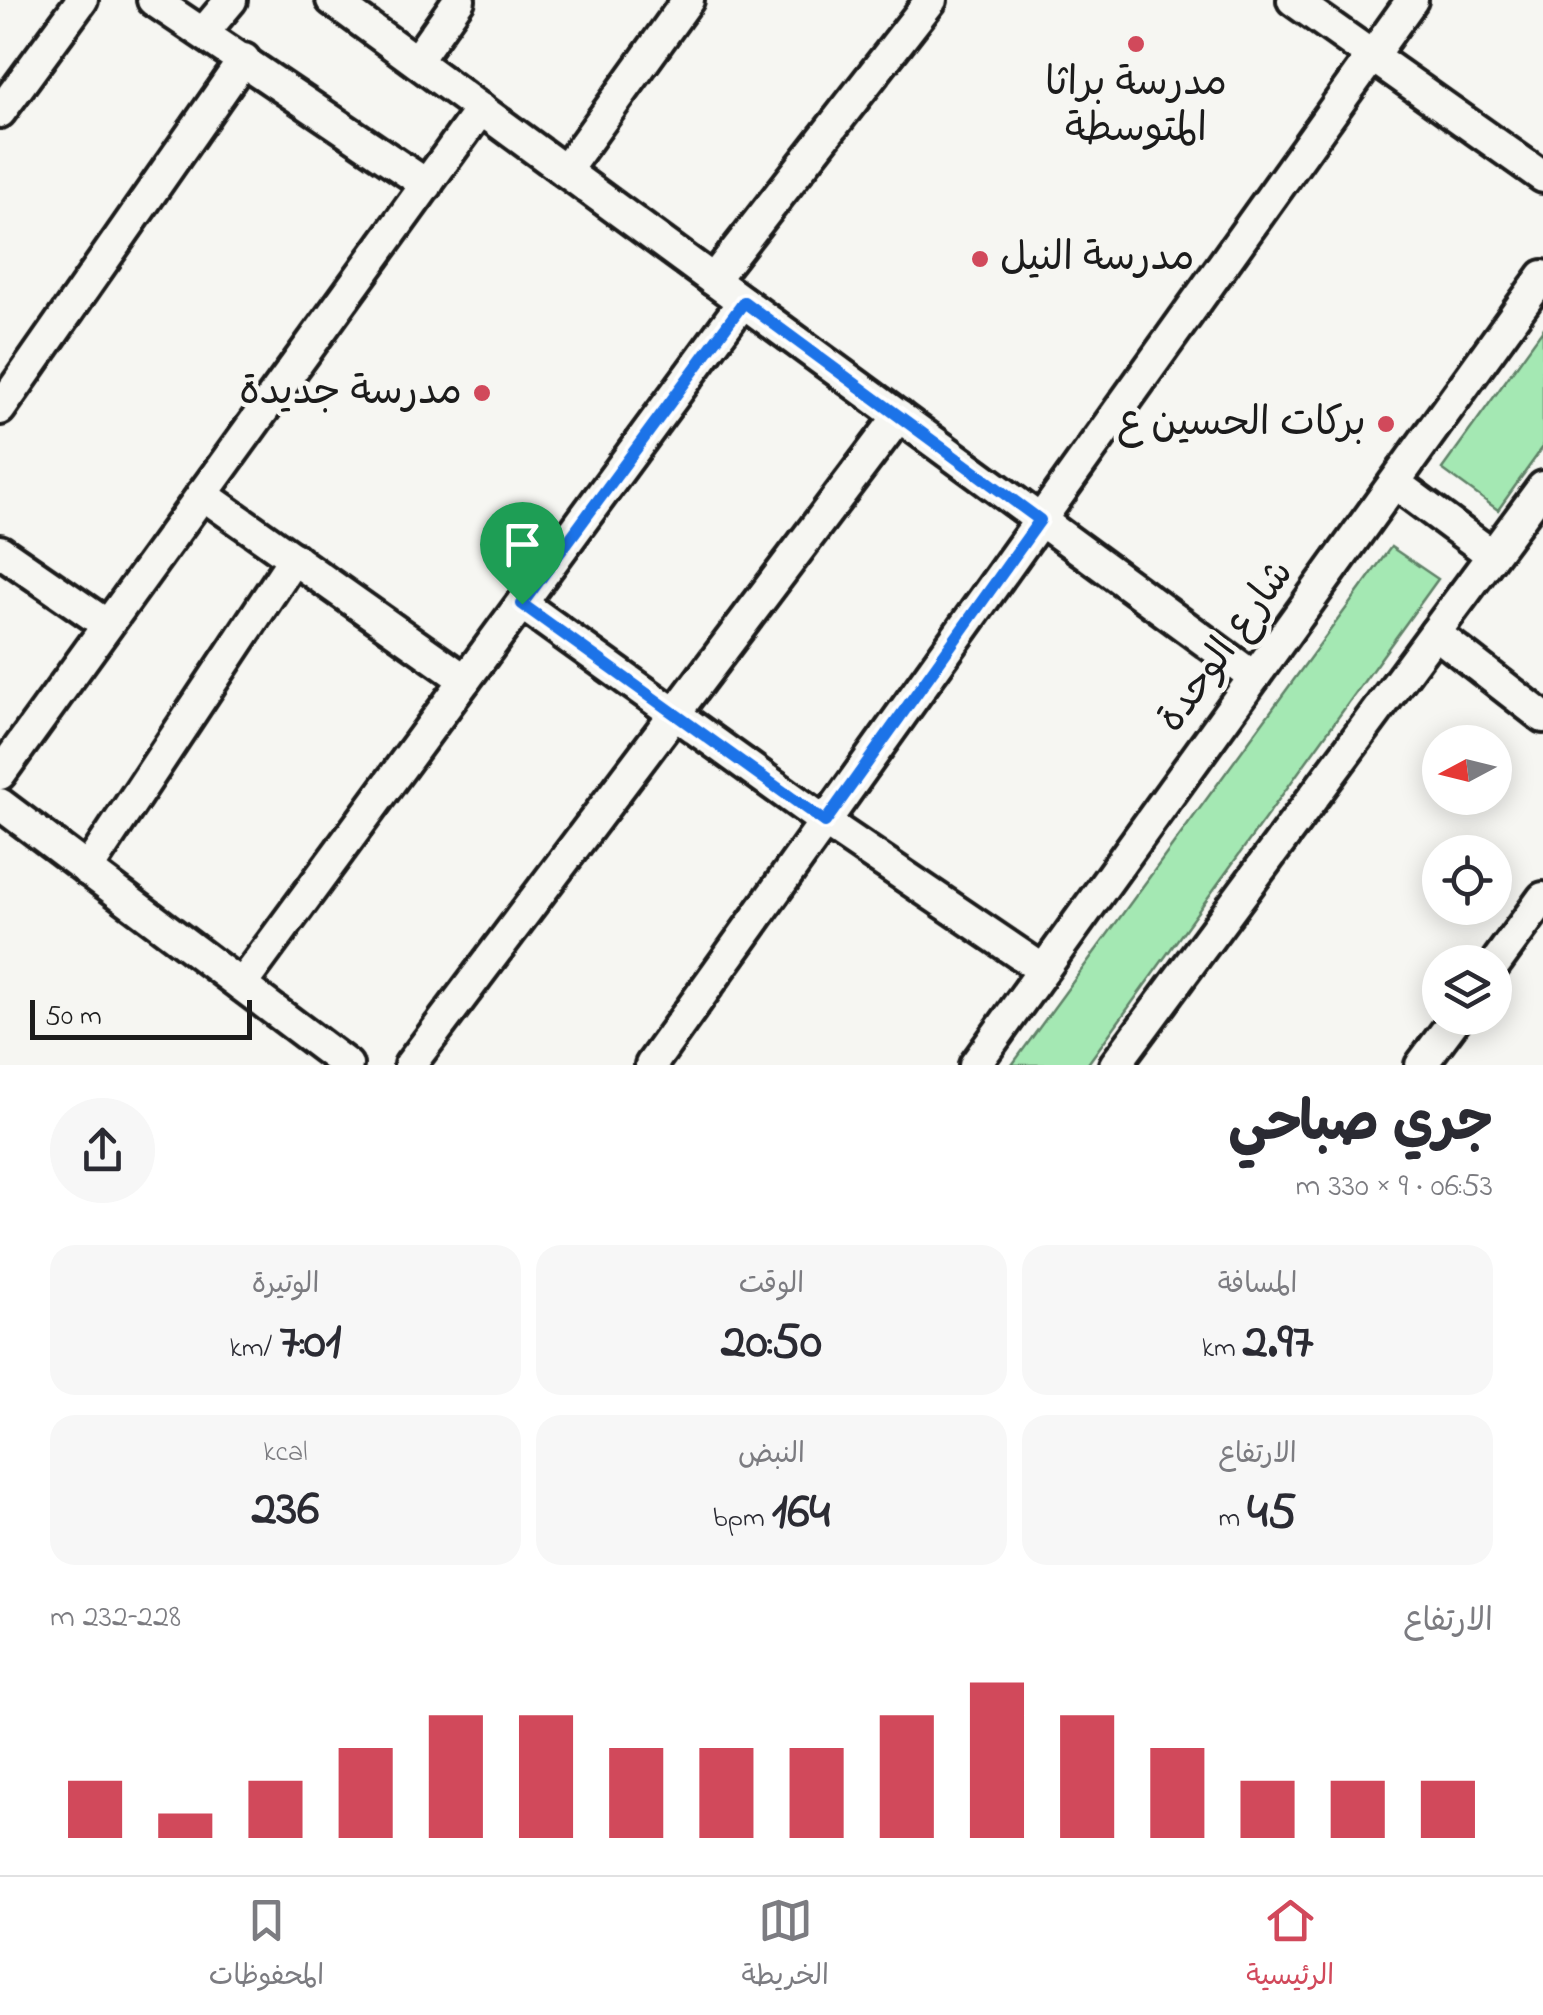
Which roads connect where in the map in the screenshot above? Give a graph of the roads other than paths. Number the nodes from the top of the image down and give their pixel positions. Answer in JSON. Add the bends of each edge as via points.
{"nodes":[{"id":1,"x":82,"y":0,"type":"edge"},
{"id":2,"x":153,"y":0,"type":"edge"},
{"id":3,"x":231,"y":0,"type":"edge"},
{"id":4,"x":332,"y":0,"type":"edge"},
{"id":5,"x":459,"y":0,"type":"edge"},
{"id":6,"x":688,"y":0,"type":"edge"},
{"id":7,"x":931,"y":0,"type":"edge"},
{"id":8,"x":1293,"y":0,"type":"edge"},
{"id":9,"x":1412,"y":0,"type":"edge"},
{"id":10,"x":204,"y":32,"type":"junction"},
{"id":11,"x":1372,"y":56,"type":"junction"},
{"id":12,"x":244,"y":60,"type":"junction"},
{"id":13,"x":416,"y":61,"type":"junction"},
{"id":14,"x":481,"y":109,"type":"junction"},
{"id":15,"x":0,"y":112,"type":"edge"},
{"id":16,"x":565,"y":171,"type":"junction"},
{"id":17,"x":1543,"y":177,"type":"edge"},
{"id":18,"x":427,"y":185,"type":"junction"},
{"id":19,"x":1543,"y":276,"type":"edge"},
{"id":20,"x":713,"y":280,"type":"junction"},
{"id":21,"x":744,"y":302,"type":"junction"},
{"id":22,"x":0,"y":408,"type":"edge"},
{"id":23,"x":898,"y":416,"type":"junction"},
{"id":24,"x":1394,"y":482,"type":"junction"},
{"id":25,"x":1543,"y":487,"type":"edge"},
{"id":26,"x":202,"y":494,"type":"junction"},
{"id":27,"x":1040,"y":520,"type":"junction"},
{"id":28,"x":0,"y":551,"type":"edge"},
{"id":29,"x":1492,"y":556,"type":"junction"},
{"id":30,"x":294,"y":558,"type":"junction"},
{"id":31,"x":522,"y":604,"type":"junction"},
{"id":32,"x":107,"y":625,"type":"junction"},
{"id":33,"x":1435,"y":633,"type":"junction"},
{"id":34,"x":1254,"y":677,"type":"junction"},
{"id":35,"x":465,"y":680,"type":"junction"},
{"id":36,"x":676,"y":712,"type":"junction"},
{"id":37,"x":1543,"y":718,"type":"edge"},
{"id":38,"x":0,"y":774,"type":"edge"},
{"id":39,"x":0,"y":804,"type":"edge"},
{"id":40,"x":825,"y":822,"type":"junction"},
{"id":41,"x":88,"y":870,"type":"junction"},
{"id":42,"x":1543,"y":898,"type":"edge"},
{"id":43,"x":1509,"y":945,"type":"edge"},
{"id":44,"x":1043,"y":970,"type":"junction"},
{"id":45,"x":241,"y":985,"type":"junction"},
{"id":46,"x":1443,"y":1035,"type":"edge"},
{"id":47,"x":347,"y":1065,"type":"edge"},
{"id":48,"x":410,"y":1065,"type":"edge"},
{"id":49,"x":651,"y":1065,"type":"edge"},
{"id":50,"x":975,"y":1065,"type":"edge"},
{"id":51,"x":1115,"y":1065,"type":"edge"},
{"id":52,"x":1421,"y":1065,"type":"edge"}],
"edges":[{"from":1,"to":15,"type":"street"},
{"from":2,"to":10,"type":"street"},
{"from":3,"to":10,"type":"street"},
{"from":4,"to":13,"type":"street"},
{"from":5,"to":13,"type":"street"},
{"from":6,"to":16,"type":"street"},
{"from":7,"to":20,"type":"street"},
{"from":8,"to":11,"type":"street"},
{"from":9,"to":11,"type":"street"},
{"from":10,"to":12,"type":"street"},
{"from":11,"to":17,"type":"street"},
{"from":11,"to":27,"type":"street"},
{"from":12,"to":18,"type":"street"},
{"from":12,"to":22,"type":"street"},
{"from":13,"to":14,"type":"street"},
{"from":14,"to":16,"type":"street"},
{"from":14,"to":18,"type":"street"},
{"from":16,"to":20,"type":"street"},
{"from":18,"to":26,"type":"street"},
{"from":19,"to":24,"type":"street","name":"شارع الوحدة"},
{"from":20,"to":21,"type":"street"},
{"from":21,"to":23,"type":"street"},
{"from":21,"to":31,"type":"street"},
{"from":23,"to":27,"type":"street"},
{"from":23,"to":36,"type":"street"},
{"from":24,"to":29,"type":"street"},
{"from":24,"to":34,"type":"street","name":"شارع الوحدة"},
{"from":25,"to":29,"type":"street"},
{"from":26,"to":30,"type":"street"},
{"from":26,"to":32,"type":"street"},
{"from":27,"to":34,"type":"street"},
{"from":27,"to":40,"type":"street"},
{"from":28,"to":32,"type":"street"},
{"from":29,"to":33,"type":"street"},
{"from":30,"to":35,"type":"street"},
{"from":30,"to":41,"type":"street"},
{"from":31,"to":35,"type":"street"},
{"from":31,"to":36,"type":"street"},
{"from":32,"to":38,"type":"street"},
{"from":33,"to":37,"type":"street"},
{"from":33,"to":51,"type":"street"},
{"from":34,"to":44,"type":"street","name":"شارع الوحدة"},
{"from":35,"to":45,"type":"street"},
{"from":36,"to":40,"type":"street"},
{"from":36,"to":48,"type":"street"},
{"from":39,"to":41,"type":"street"},
{"from":40,"to":44,"type":"street"},
{"from":40,"to":49,"type":"street"},
{"from":41,"to":45,"type":"street"},
{"from":42,"to":43,"type":"street"},
{"from":44,"to":50,"type":"street","name":"شارع الوحدة"},
{"from":45,"to":47,"type":"street"},
{"from":46,"to":52,"type":"street"}]}
